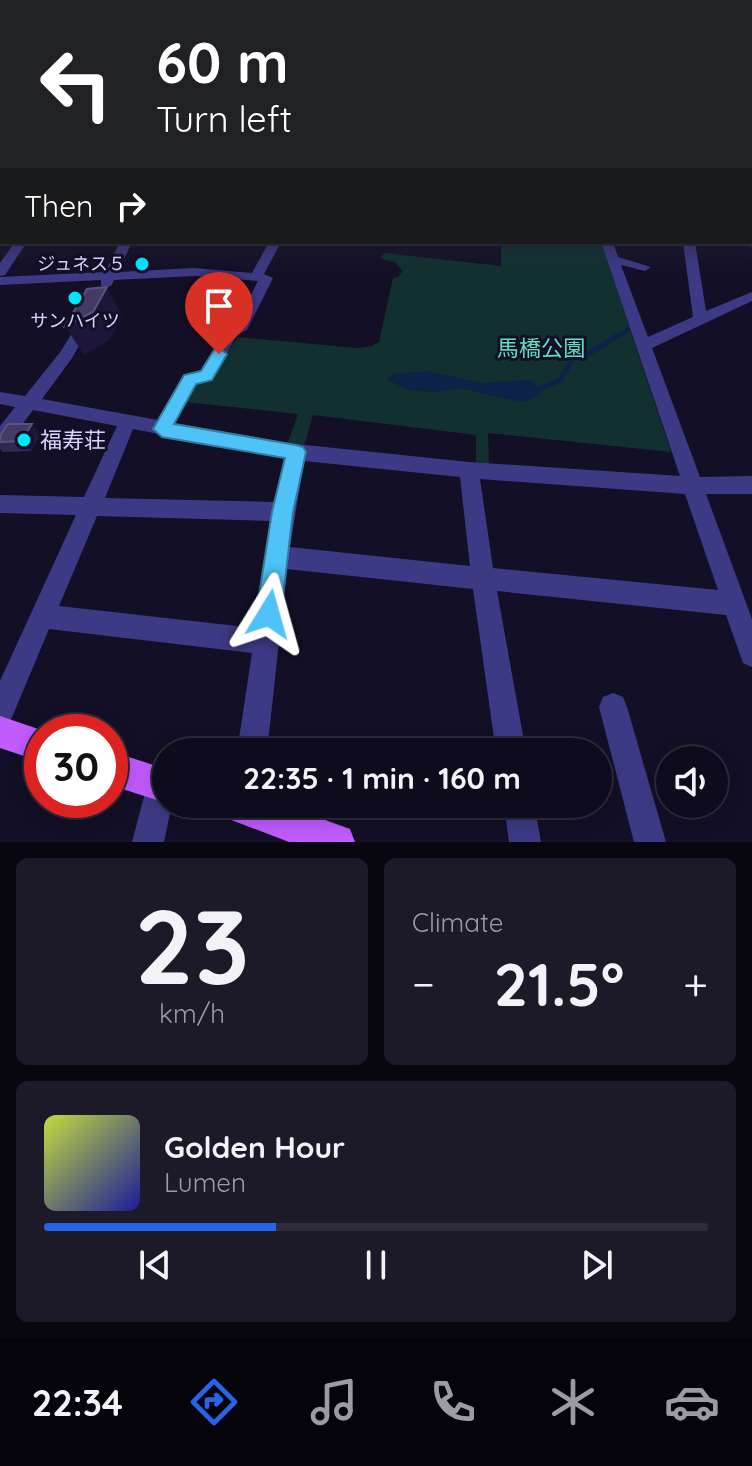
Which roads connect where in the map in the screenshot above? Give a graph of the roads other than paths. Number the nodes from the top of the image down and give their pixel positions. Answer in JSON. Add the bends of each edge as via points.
{"nodes":[{"id":1,"x":20,"y":244,"type":"edge"},
{"id":2,"x":125,"y":244,"type":"edge"},
{"id":3,"x":274,"y":244,"type":"edge"},
{"id":4,"x":689,"y":244,"type":"edge"},
{"id":5,"x":610,"y":250,"type":"edge"},
{"id":6,"x":645,"y":267,"type":"dead end"},
{"id":7,"x":0,"y":272,"type":"edge"},
{"id":8,"x":110,"y":275,"type":"junction"},
{"id":9,"x":256,"y":277,"type":"junction"},
{"id":10,"x":0,"y":281,"type":"edge"},
{"id":11,"x":752,"y":296,"type":"edge"},
{"id":12,"x":700,"y":317,"type":"junction"},
{"id":13,"x":642,"y":346,"type":"junction"},
{"id":14,"x":0,"y":398,"type":"edge"},
{"id":15,"x":26,"y":403,"type":"junction"},
{"id":16,"x":127,"y":423,"type":"junction"},
{"id":17,"x":162,"y":429,"type":"junction"},
{"id":18,"x":0,"y":440,"type":"edge"},
{"id":19,"x":296,"y":452,"type":"junction"},
{"id":20,"x":469,"y":470,"type":"junction"},
{"id":21,"x":752,"y":485,"type":"edge"},
{"id":22,"x":693,"y":486,"type":"junction"},
{"id":23,"x":0,"y":504,"type":"edge"},
{"id":24,"x":89,"y":506,"type":"junction"},
{"id":25,"x":283,"y":512,"type":"junction"},
{"id":26,"x":276,"y":557,"type":"junction"},
{"id":27,"x":483,"y":579,"type":"junction"},
{"id":28,"x":734,"y":604,"type":"junction"},
{"id":29,"x":41,"y":616,"type":"junction"},
{"id":30,"x":265,"y":642,"type":"junction"},
{"id":31,"x":752,"y":654,"type":"edge"},
{"id":32,"x":613,"y":707,"type":"dead end"},
{"id":33,"x":0,"y":712,"type":"edge"},
{"id":34,"x":0,"y":732,"type":"edge"},
{"id":35,"x":254,"y":738,"type":"edge"},
{"id":36,"x":509,"y":738,"type":"edge"},
{"id":37,"x":24,"y":740,"type":"edge"},
{"id":38,"x":128,"y":774,"type":"edge"},
{"id":39,"x":152,"y":782,"type":"edge"},
{"id":40,"x":154,"y":818,"type":"edge"},
{"id":41,"x":274,"y":818,"type":"edge"},
{"id":42,"x":521,"y":818,"type":"edge"},
{"id":43,"x":148,"y":842,"type":"edge"},
{"id":44,"x":337,"y":842,"type":"edge"},
{"id":45,"x":525,"y":842,"type":"edge"},
{"id":46,"x":650,"y":842,"type":"edge"}],
"edges":[{"from":1,"to":7,"type":"street"},
{"from":2,"to":8,"type":"street"},
{"from":3,"to":9,"type":"street"},
{"from":4,"to":12,"type":"street"},
{"from":5,"to":6,"type":"street"},
{"from":5,"to":13,"type":"street"},
{"from":8,"to":9,"type":"street","via":[[194,272]]},
{"from":8,"to":10,"type":"street"},
{"from":8,"to":15,"type":"street","via":[[62,365]]},
{"from":9,"to":17,"type":"street","via":[[266,278],[240,330],[232,331],[206,376],[190,379]]},
{"from":11,"to":12,"type":"street"},
{"from":12,"to":13,"type":"street"},
{"from":13,"to":22,"type":"street"},
{"from":14,"to":15,"type":"street"},
{"from":15,"to":16,"type":"street"},
{"from":15,"to":18,"type":"street"},
{"from":16,"to":17,"type":"street"},
{"from":16,"to":24,"type":"street"},
{"from":17,"to":19,"type":"street"},
{"from":19,"to":20,"type":"street"},
{"from":19,"to":25,"type":"street"},
{"from":20,"to":22,"type":"street"},
{"from":20,"to":27,"type":"street"},
{"from":21,"to":22,"type":"street"},
{"from":22,"to":28,"type":"street"},
{"from":23,"to":24,"type":"street"},
{"from":24,"to":25,"type":"street"},
{"from":24,"to":29,"type":"street"},
{"from":25,"to":26,"type":"street"},
{"from":26,"to":27,"type":"street"},
{"from":26,"to":30,"type":"street"},
{"from":27,"to":28,"type":"street"},
{"from":27,"to":36,"type":"street"},
{"from":28,"to":31,"type":"street"},
{"from":29,"to":30,"type":"street"},
{"from":29,"to":33,"type":"street"},
{"from":30,"to":35,"type":"street"},
{"from":32,"to":46,"type":"street"},
{"from":34,"to":37,"type":"main road"},
{"from":38,"to":39,"type":"main road"},
{"from":40,"to":43,"type":"street"},
{"from":41,"to":44,"type":"main road"},
{"from":42,"to":45,"type":"street"}]}
